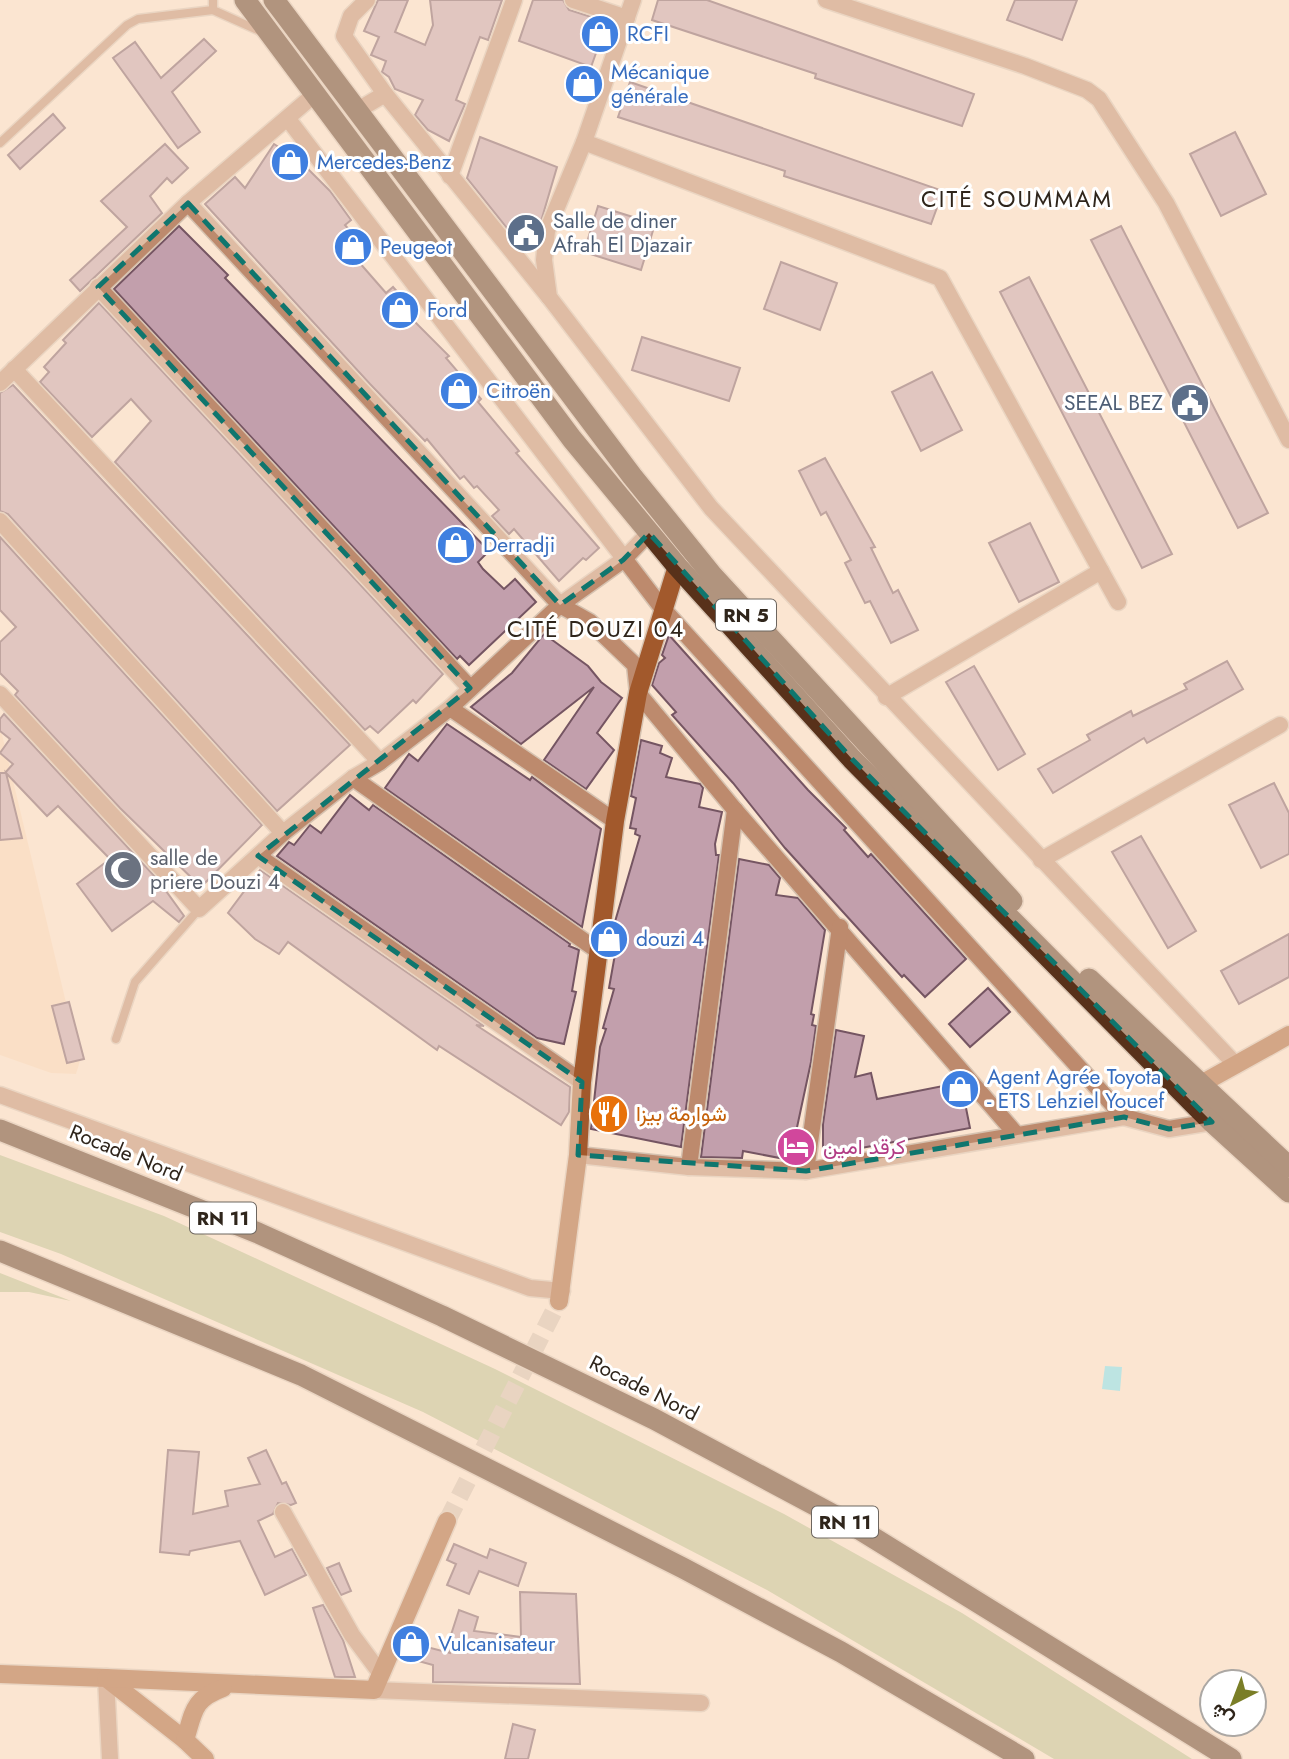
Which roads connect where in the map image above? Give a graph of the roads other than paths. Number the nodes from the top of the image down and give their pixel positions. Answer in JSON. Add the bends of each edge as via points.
{"nodes":[{"id":1,"x":245,"y":0,"type":"edge"},
{"id":2,"x":275,"y":0,"type":"edge"},
{"id":3,"x":367,"y":0,"type":"edge"},
{"id":4,"x":514,"y":0,"type":"edge"},
{"id":5,"x":573,"y":0,"type":"edge"},
{"id":6,"x":633,"y":0,"type":"edge"},
{"id":7,"x":826,"y":0,"type":"edge"},
{"id":8,"x":213,"y":5,"type":"edge"},
{"id":9,"x":627,"y":18,"type":"junction"},
{"id":10,"x":271,"y":36,"type":"junction"},
{"id":11,"x":314,"y":94,"type":"junction"},
{"id":12,"x":385,"y":94,"type":"junction"},
{"id":13,"x":358,"y":110,"type":"junction"},
{"id":14,"x":288,"y":119,"type":"junction"},
{"id":15,"x":584,"y":142,"type":"junction"},
{"id":16,"x":0,"y":143,"type":"edge"},
{"id":17,"x":450,"y":176,"type":"junction"},
{"id":18,"x":188,"y":203,"type":"junction"},
{"id":19,"x":99,"y":288,"type":"junction"},
{"id":20,"x":549,"y":296,"type":"junction"},
{"id":21,"x":14,"y":369,"type":"junction"},
{"id":22,"x":0,"y":383,"type":"edge"},
{"id":23,"x":1289,"y":440,"type":"edge"},
{"id":24,"x":0,"y":521,"type":"edge"},
{"id":25,"x":649,"y":533,"type":"junction"},
{"id":26,"x":623,"y":560,"type":"junction"},
{"id":27,"x":677,"y":566,"type":"junction"},
{"id":28,"x":1101,"y":571,"type":"junction"},
{"id":29,"x":1118,"y":602,"type":"dead end"},
{"id":30,"x":560,"y":605,"type":"junction"},
{"id":31,"x":662,"y":608,"type":"junction"},
{"id":32,"x":470,"y":688,"type":"junction"},
{"id":33,"x":638,"y":693,"type":"junction"},
{"id":34,"x":0,"y":694,"type":"edge"},
{"id":35,"x":886,"y":697,"type":"junction"},
{"id":36,"x":450,"y":708,"type":"junction"},
{"id":37,"x":1280,"y":725,"type":"dead end"},
{"id":38,"x":380,"y":762,"type":"junction"},
{"id":39,"x":353,"y":778,"type":"junction"},
{"id":40,"x":735,"y":810,"type":"junction"},
{"id":41,"x":615,"y":821,"type":"junction"},
{"id":42,"x":283,"y":833,"type":"junction"},
{"id":43,"x":258,"y":856,"type":"junction"},
{"id":44,"x":1041,"y":860,"type":"junction"},
{"id":45,"x":199,"y":909,"type":"junction"},
{"id":46,"x":840,"y":927,"type":"junction"},
{"id":47,"x":601,"y":953,"type":"junction"},
{"id":48,"x":1289,"y":1035,"type":"edge"},
{"id":49,"x":116,"y":1039,"type":"dead end"},
{"id":50,"x":1236,"y":1065,"type":"junction"},
{"id":51,"x":582,"y":1082,"type":"junction"},
{"id":52,"x":1201,"y":1084,"type":"junction"},
{"id":53,"x":0,"y":1094,"type":"edge"},
{"id":54,"x":1124,"y":1117,"type":"junction"},
{"id":55,"x":1212,"y":1122,"type":"junction"},
{"id":56,"x":0,"y":1129,"type":"edge"},
{"id":57,"x":1016,"y":1134,"type":"junction"},
{"id":58,"x":578,"y":1155,"type":"junction"},
{"id":59,"x":689,"y":1167,"type":"junction"},
{"id":60,"x":1289,"y":1167,"type":"edge"},
{"id":61,"x":806,"y":1171,"type":"junction"},
{"id":62,"x":1289,"y":1192,"type":"edge"},
{"id":63,"x":0,"y":1251,"type":"edge"},
{"id":64,"x":561,"y":1296,"type":"joint"},
{"id":65,"x":283,"y":1512,"type":"dead end"},
{"id":66,"x":447,"y":1521,"type":"tunnel mouth"},
{"id":67,"x":0,"y":1674,"type":"edge"},
{"id":68,"x":106,"y":1678,"type":"junction"},
{"id":69,"x":377,"y":1682,"type":"junction"},
{"id":70,"x":232,"y":1685,"type":"junction"},
{"id":71,"x":701,"y":1703,"type":"dead end"},
{"id":72,"x":185,"y":1740,"type":"junction"},
{"id":73,"x":110,"y":1759,"type":"edge"},
{"id":74,"x":205,"y":1759,"type":"edge"},
{"id":75,"x":1024,"y":1759,"type":"edge"},
{"id":76,"x":1231,"y":1759,"type":"edge"}],
"edges":[{"from":1,"to":10,"type":"highway","number":"RN 5"},
{"from":2,"to":13,"type":"highway","number":"RN 5"},
{"from":3,"to":12,"type":"street","via":[[351,16],[344,36]]},
{"from":4,"to":17,"type":"street"},
{"from":5,"to":9,"type":"street"},
{"from":6,"to":9,"type":"street"},
{"from":7,"to":23,"type":"street","via":[[1025,66],[1099,99],[1166,203]]},
{"from":8,"to":10,"type":"lane"},
{"from":8,"to":16,"type":"lane","via":[[127,25]]},
{"from":9,"to":15,"type":"street"},
{"from":10,"to":11,"type":"highway","number":"RN 5"},
{"from":11,"to":14,"type":"street"},
{"from":11,"to":25,"type":"highway","number":"RN 5","via":[[572,439]]},
{"from":12,"to":13,"type":"street"},
{"from":12,"to":17,"type":"street"},
{"from":13,"to":52,"type":"highway","number":"RN 5","via":[[632,476],[735,603],[1056,948]]},
{"from":14,"to":18,"type":"street"},
{"from":14,"to":26,"type":"street"},
{"from":15,"to":20,"type":"street","via":[[547,231],[544,260]]},
{"from":15,"to":28,"type":"street","via":[[940,278]]},
{"from":17,"to":20,"type":"street"},
{"from":18,"to":19,"type":"street"},
{"from":18,"to":30,"type":"street"},
{"from":19,"to":21,"type":"street"},
{"from":19,"to":32,"type":"street"},
{"from":20,"to":35,"type":"street","via":[[711,508]]},
{"from":21,"to":22,"type":"street"},
{"from":21,"to":38,"type":"street"},
{"from":24,"to":42,"type":"street"},
{"from":25,"to":26,"type":"street"},
{"from":25,"to":27,"type":"highway","number":"RN 5"},
{"from":26,"to":30,"type":"street"},
{"from":26,"to":31,"type":"street"},
{"from":27,"to":31,"type":"street"},
{"from":27,"to":55,"type":"highway","number":"RN 5","via":[[852,760]]},
{"from":28,"to":29,"type":"street"},
{"from":28,"to":35,"type":"street"},
{"from":30,"to":32,"type":"street"},
{"from":30,"to":33,"type":"street","via":[[590,622],[635,665]]},
{"from":31,"to":33,"type":"street"},
{"from":31,"to":54,"type":"street"},
{"from":32,"to":36,"type":"street"},
{"from":33,"to":40,"type":"street"},
{"from":33,"to":41,"type":"street"},
{"from":34,"to":45,"type":"street"},
{"from":35,"to":44,"type":"street"},
{"from":36,"to":38,"type":"street"},
{"from":36,"to":41,"type":"street"},
{"from":37,"to":44,"type":"street"},
{"from":38,"to":39,"type":"street"},
{"from":39,"to":42,"type":"street"},
{"from":39,"to":47,"type":"street"},
{"from":40,"to":46,"type":"street"},
{"from":40,"to":59,"type":"street"},
{"from":41,"to":47,"type":"street"},
{"from":42,"to":43,"type":"street"},
{"from":43,"to":45,"type":"street"},
{"from":43,"to":51,"type":"street"},
{"from":44,"to":50,"type":"street"},
{"from":45,"to":49,"type":"lane","via":[[135,982]]},
{"from":46,"to":57,"type":"street"},
{"from":46,"to":61,"type":"street"},
{"from":47,"to":51,"type":"street"},
{"from":48,"to":50,"type":"street"},
{"from":50,"to":52,"type":"street"},
{"from":51,"to":58,"type":"street"},
{"from":52,"to":60,"type":"highway","number":"RN 5"},
{"from":53,"to":64,"type":"street"},
{"from":54,"to":55,"type":"street","via":[[1170,1129]]},
{"from":54,"to":57,"type":"street"},
{"from":55,"to":62,"type":"highway","number":"RN 5"},
{"from":56,"to":76,"type":"highway","name":"Rocade Nord","number":"RN 11","via":[[258,1233],[654,1419],[856,1527]]},
{"from":57,"to":61,"type":"street"},
{"from":58,"to":59,"type":"street"},
{"from":58,"to":64,"type":"street"},
{"from":59,"to":61,"type":"street"},
{"from":63,"to":75,"type":"highway","via":[[301,1375],[683,1568],[841,1652]]},
{"from":65,"to":69,"type":"street"},
{"from":66,"to":69,"type":"street"},
{"from":67,"to":68,"type":"street"},
{"from":68,"to":70,"type":"street"},
{"from":68,"to":72,"type":"street"},
{"from":68,"to":73,"type":"street"},
{"from":69,"to":70,"type":"street"},
{"from":69,"to":71,"type":"street"},
{"from":70,"to":72,"type":"street","via":[[205,1695],[195,1707]]},
{"from":72,"to":74,"type":"street"}]}
